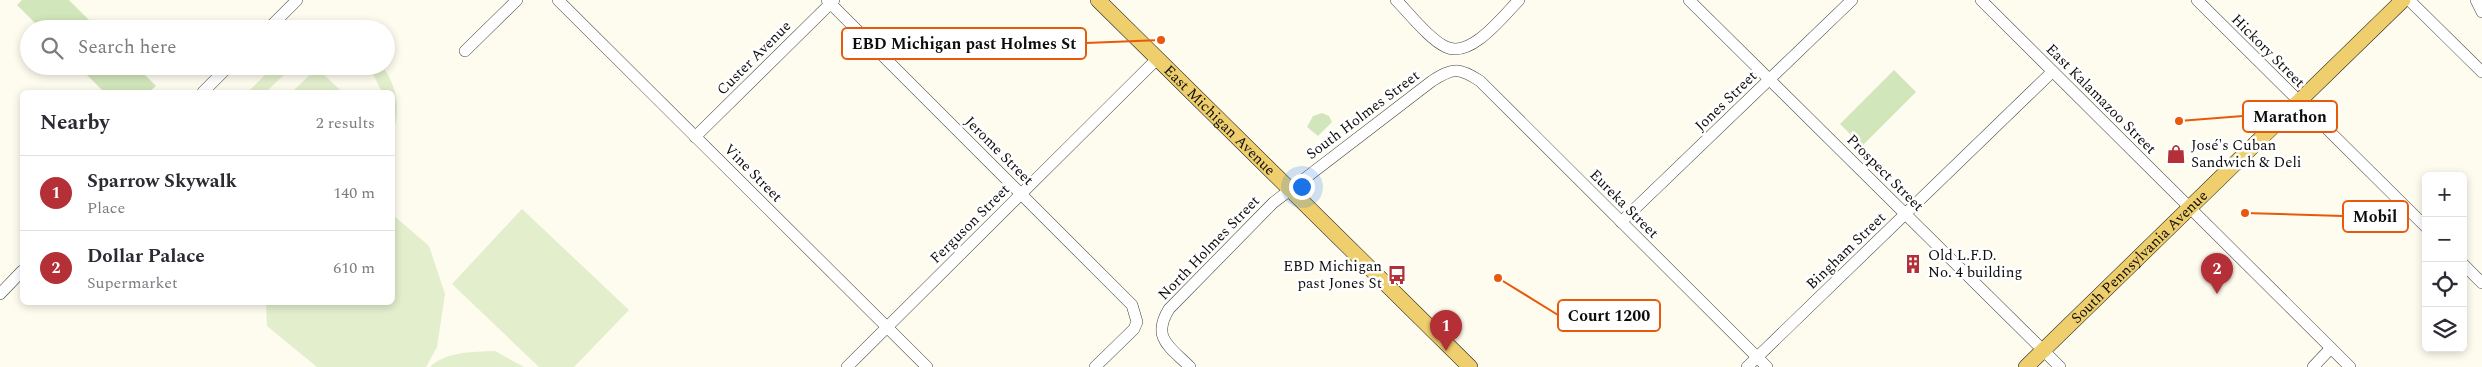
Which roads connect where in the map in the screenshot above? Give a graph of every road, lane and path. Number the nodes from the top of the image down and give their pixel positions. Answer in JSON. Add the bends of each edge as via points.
{"nodes":[{"id":1,"x":297,"y":0,"type":"edge"},
{"id":2,"x":517,"y":0,"type":"edge"},
{"id":3,"x":558,"y":0,"type":"edge"},
{"id":4,"x":1098,"y":0,"type":"edge"},
{"id":5,"x":1396,"y":0,"type":"edge"},
{"id":6,"x":1520,"y":0,"type":"edge"},
{"id":7,"x":1689,"y":0,"type":"edge"},
{"id":8,"x":1852,"y":0,"type":"edge"},
{"id":9,"x":1980,"y":0,"type":"edge"},
{"id":10,"x":2197,"y":0,"type":"edge"},
{"id":11,"x":2402,"y":0,"type":"edge"},
{"id":12,"x":2409,"y":0,"type":"edge"},
{"id":13,"x":2476,"y":0,"type":"edge"},
{"id":14,"x":830,"y":1,"type":"edge"},
{"id":15,"x":2482,"y":12,"type":"edge"},
{"id":16,"x":277,"y":20,"type":"edge"},
{"id":17,"x":465,"y":51,"type":"dead end"},
{"id":18,"x":1157,"y":59,"type":"junction"},
{"id":19,"x":1457,"y":70,"type":"joint"},
{"id":20,"x":2052,"y":72,"type":"junction"},
{"id":21,"x":2482,"y":72,"type":"edge"},
{"id":22,"x":221,"y":75,"type":"edge"},
{"id":23,"x":1770,"y":80,"type":"junction"},
{"id":24,"x":205,"y":90,"type":"edge"},
{"id":25,"x":2298,"y":102,"type":"junction"},
{"id":26,"x":695,"y":137,"type":"junction"},
{"id":27,"x":1290,"y":189,"type":"junction"},
{"id":28,"x":1021,"y":195,"type":"junction"},
{"id":29,"x":2190,"y":208,"type":"junction"},
{"id":30,"x":1905,"y":214,"type":"junction"},
{"id":31,"x":1621,"y":222,"type":"junction"},
{"id":32,"x":2422,"y":223,"type":"edge"},
{"id":33,"x":2467,"y":268,"type":"edge"},
{"id":34,"x":20,"y":273,"type":"edge"},
{"id":35,"x":2482,"y":283,"type":"edge"},
{"id":36,"x":0,"y":294,"type":"edge"},
{"id":37,"x":887,"y":328,"type":"junction"},
{"id":38,"x":2331,"y":348,"type":"junction"},
{"id":39,"x":2043,"y":350,"type":"junction"},
{"id":40,"x":1757,"y":357,"type":"junction"},
{"id":41,"x":847,"y":367,"type":"edge"},
{"id":42,"x":927,"y":367,"type":"edge"},
{"id":43,"x":1095,"y":367,"type":"edge"},
{"id":44,"x":1190,"y":367,"type":"edge"},
{"id":45,"x":1470,"y":367,"type":"edge"},
{"id":46,"x":1747,"y":367,"type":"edge"},
{"id":47,"x":1766,"y":367,"type":"edge"},
{"id":48,"x":2026,"y":367,"type":"edge"},
{"id":49,"x":2060,"y":367,"type":"edge"},
{"id":50,"x":2313,"y":367,"type":"edge"},
{"id":51,"x":2350,"y":367,"type":"edge"}],
"edges":[{"from":1,"to":16,"type":"street"},
{"from":2,"to":17,"type":"street"},
{"from":3,"to":26,"type":"street","name":"Vine Street"},
{"from":4,"to":18,"type":"main road","name":"East Michigan Avenue"},
{"from":5,"to":6,"type":"street","via":[[1438,42],[1456,50],[1476,42]]},
{"from":7,"to":23,"type":"street","name":"Prospect Street"},
{"from":8,"to":23,"type":"street","name":"Jones Street"},
{"from":9,"to":20,"type":"street","name":"East Kalamazoo Street"},
{"from":10,"to":25,"type":"street","name":"Hickory Street"},
{"from":11,"to":25,"type":"main road","name":"South Pennsylvania Avenue"},
{"from":12,"to":21,"type":"street"},
{"from":13,"to":15,"type":"street"},
{"from":14,"to":26,"type":"street","name":"Custer Avenue"},
{"from":14,"to":28,"type":"street","name":"Jerome Street"},
{"from":18,"to":27,"type":"main road","name":"East Michigan Avenue"},
{"from":18,"to":28,"type":"street","name":"Ferguson Street"},
{"from":19,"to":27,"type":"street","name":"South Holmes Street","via":[[1448,71],[1432,81]]},
{"from":19,"to":31,"type":"street","name":"Eureka Street","via":[[1480,81]]},
{"from":20,"to":29,"type":"street","name":"East Kalamazoo Street"},
{"from":20,"to":30,"type":"street","name":"Bingham Street"},
{"from":22,"to":24,"type":"street"},
{"from":23,"to":30,"type":"street","name":"Prospect Street"},
{"from":23,"to":31,"type":"street","name":"Jones Street"},
{"from":25,"to":29,"type":"main road","name":"South Pennsylvania Avenue"},
{"from":25,"to":32,"type":"street","name":"Hickory Street"},
{"from":26,"to":37,"type":"street","name":"Vine Street"},
{"from":27,"to":44,"type":"street","name":"North Holmes Street","via":[[1169,309],[1161,322],[1161,334]]},
{"from":27,"to":45,"type":"main road","name":"East Michigan Avenue"},
{"from":28,"to":37,"type":"street","name":"Ferguson Street"},
{"from":28,"to":43,"type":"street","name":"Jerome Street","via":[[1132,305],[1138,322],[1134,329]]},
{"from":29,"to":38,"type":"street","name":"East Kalamazoo Street"},
{"from":29,"to":39,"type":"main road","name":"South Pennsylvania Avenue"},
{"from":30,"to":39,"type":"street","name":"Prospect Street"},
{"from":30,"to":40,"type":"street","name":"Bingham Street"},
{"from":31,"to":40,"type":"street","name":"Eureka Street"},
{"from":33,"to":35,"type":"street"},
{"from":34,"to":36,"type":"street"},
{"from":37,"to":41,"type":"street","name":"Ferguson Street"},
{"from":37,"to":42,"type":"street","name":"Vine Street"},
{"from":38,"to":50,"type":"street"},
{"from":38,"to":51,"type":"street","name":"East Kalamazoo Street"},
{"from":39,"to":48,"type":"main road","name":"South Pennsylvania Avenue"},
{"from":39,"to":49,"type":"street","name":"Prospect Street"},
{"from":40,"to":46,"type":"street","name":"Bingham Street"},
{"from":40,"to":47,"type":"street","name":"Eureka Street"}]}
